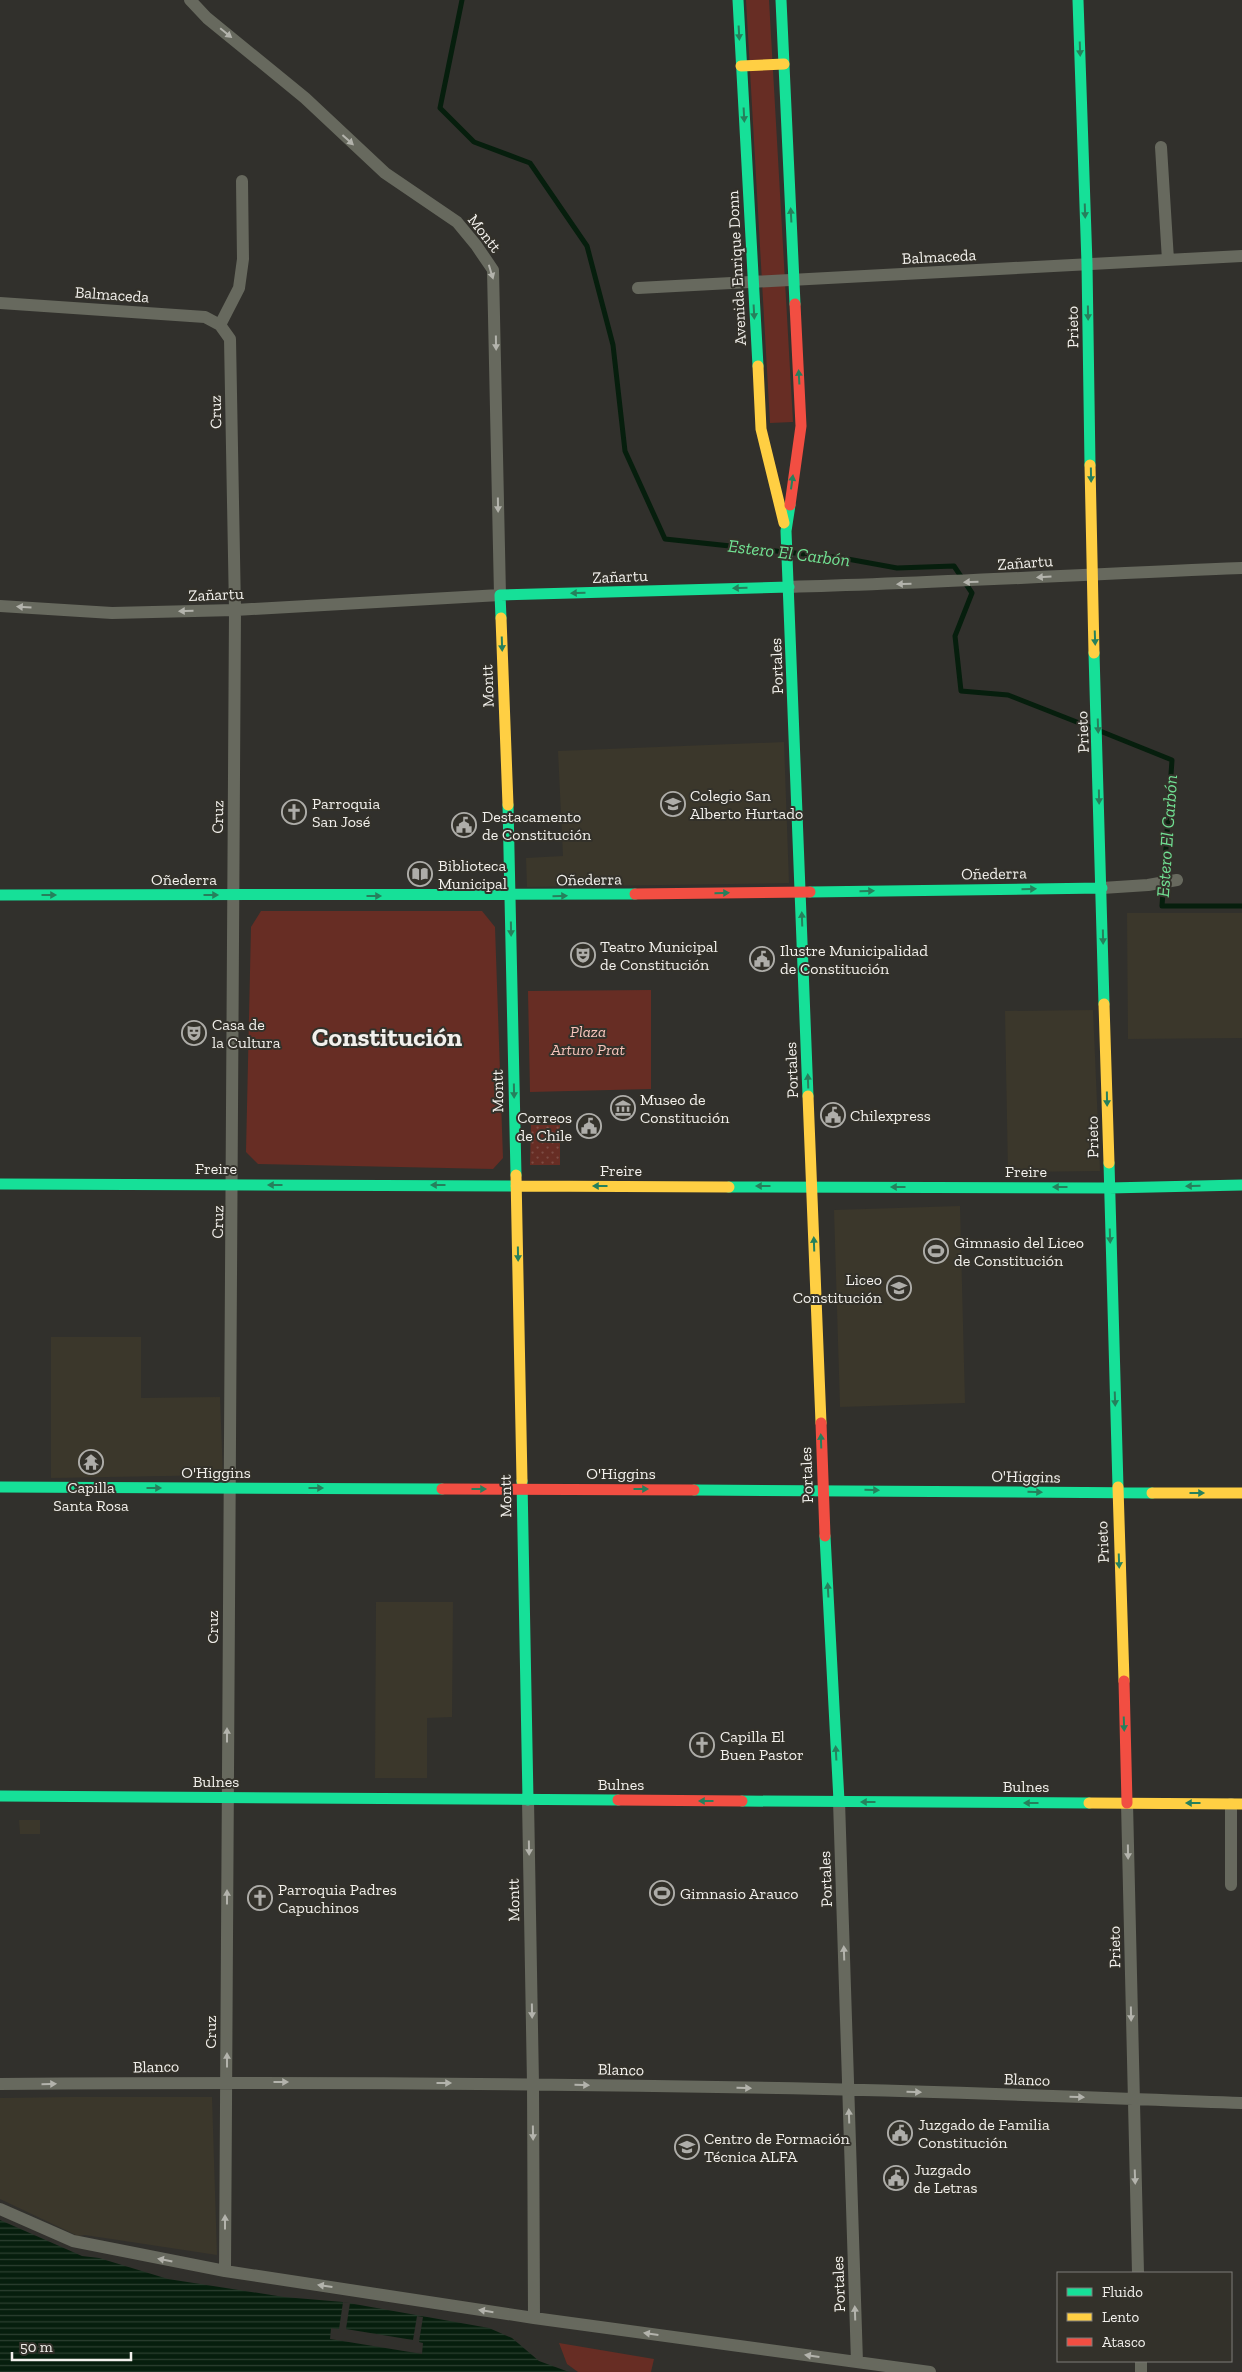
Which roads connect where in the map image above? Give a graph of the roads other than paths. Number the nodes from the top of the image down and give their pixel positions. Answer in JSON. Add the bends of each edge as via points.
{"nodes":[{"id":1,"x":190,"y":0,"type":"edge"},
{"id":2,"x":738,"y":0,"type":"edge"},
{"id":3,"x":781,"y":0,"type":"edge"},
{"id":4,"x":1078,"y":0,"type":"edge"},
{"id":5,"x":784,"y":64,"type":"junction"},
{"id":6,"x":741,"y":66,"type":"junction"},
{"id":7,"x":1161,"y":147,"type":"dead end"},
{"id":8,"x":242,"y":181,"type":"dead end"},
{"id":9,"x":1242,"y":256,"type":"edge"},
{"id":10,"x":1168,"y":260,"type":"junction"},
{"id":11,"x":1087,"y":264,"type":"junction"},
{"id":12,"x":794,"y":280,"type":"junction"},
{"id":13,"x":753,"y":282,"type":"junction"},
{"id":14,"x":638,"y":288,"type":"dead end"},
{"id":15,"x":0,"y":303,"type":"edge"},
{"id":16,"x":220,"y":325,"type":"junction"},
{"id":17,"x":766,"y":454,"type":"junction"},
{"id":18,"x":796,"y":455,"type":"junction"},
{"id":19,"x":786,"y":531,"type":"junction"},
{"id":20,"x":1242,"y":568,"type":"edge"},
{"id":21,"x":1092,"y":574,"type":"junction"},
{"id":22,"x":789,"y":587,"type":"junction"},
{"id":23,"x":500,"y":595,"type":"junction"},
{"id":24,"x":0,"y":606,"type":"edge"},
{"id":25,"x":235,"y":610,"type":"junction"},
{"id":26,"x":1177,"y":880,"type":"dead end"},
{"id":27,"x":1102,"y":888,"type":"junction"},
{"id":28,"x":800,"y":892,"type":"junction"},
{"id":29,"x":0,"y":895,"type":"edge"},
{"id":30,"x":232,"y":895,"type":"junction"},
{"id":31,"x":511,"y":896,"type":"junction"},
{"id":32,"x":0,"y":1184,"type":"edge"},
{"id":33,"x":233,"y":1185,"type":"junction"},
{"id":34,"x":1242,"y":1185,"type":"edge"},
{"id":35,"x":516,"y":1186,"type":"junction"},
{"id":36,"x":812,"y":1187,"type":"junction"},
{"id":37,"x":1109,"y":1188,"type":"junction"},
{"id":38,"x":0,"y":1487,"type":"edge"},
{"id":39,"x":229,"y":1488,"type":"junction"},
{"id":40,"x":522,"y":1489,"type":"junction"},
{"id":41,"x":823,"y":1490,"type":"junction"},
{"id":42,"x":1117,"y":1493,"type":"junction"},
{"id":43,"x":1242,"y":1493,"type":"edge"},
{"id":44,"x":0,"y":1796,"type":"edge"},
{"id":45,"x":227,"y":1798,"type":"junction"},
{"id":46,"x":528,"y":1800,"type":"junction"},
{"id":47,"x":839,"y":1801,"type":"junction"},
{"id":48,"x":1127,"y":1803,"type":"junction"},
{"id":49,"x":1236,"y":1804,"type":"edge"},
{"id":50,"x":1232,"y":1886,"type":"dead end"},
{"id":51,"x":226,"y":2082,"type":"junction"},
{"id":52,"x":0,"y":2084,"type":"edge"},
{"id":53,"x":533,"y":2084,"type":"junction"},
{"id":54,"x":848,"y":2090,"type":"junction"},
{"id":55,"x":1133,"y":2099,"type":"junction"},
{"id":56,"x":1242,"y":2103,"type":"edge"},
{"id":57,"x":0,"y":2209,"type":"edge"},
{"id":58,"x":225,"y":2271,"type":"junction"},
{"id":59,"x":1138,"y":2272,"type":"edge"},
{"id":60,"x":534,"y":2318,"type":"junction"},
{"id":61,"x":857,"y":2362,"type":"junction"},
{"id":62,"x":930,"y":2372,"type":"edge"}],
"edges":[{"from":1,"to":23,"type":"street","name":"Montt","one_way":true,"via":[[207,18],[305,98],[385,173],[457,222],[493,270]]},
{"from":2,"to":6,"type":"street","name":"Avenida Enrique Donn","one_way":true},
{"from":3,"to":5,"type":"street","name":"Avenida Enrique Donn"},
{"from":4,"to":11,"type":"street","name":"Prieto","one_way":true},
{"from":5,"to":6,"type":"street"},
{"from":12,"to":5,"type":"street","name":"Avenida Enrique Donn","one_way":true},
{"from":6,"to":13,"type":"street","name":"Avenida Enrique Donn","one_way":true},
{"from":7,"to":10,"type":"street"},
{"from":8,"to":16,"type":"street","via":[[243,260],[238,288]]},
{"from":9,"to":10,"type":"street","name":"Balmaceda"},
{"from":10,"to":11,"type":"street","name":"Balmaceda"},
{"from":11,"to":12,"type":"street","name":"Balmaceda"},
{"from":11,"to":21,"type":"street","name":"Prieto","one_way":true},
{"from":12,"to":13,"type":"street","name":"Balmaceda"},
{"from":18,"to":12,"type":"street","name":"Avenida Enrique Donn","one_way":true,"via":[[801,426]]},
{"from":13,"to":14,"type":"street","name":"Balmaceda"},
{"from":13,"to":17,"type":"street","name":"Avenida Enrique Donn","one_way":true,"via":[[760,428]]},
{"from":15,"to":16,"type":"street","name":"Balmaceda","via":[[205,317]]},
{"from":16,"to":25,"type":"street","name":"Cruz","via":[[230,338]]},
{"from":17,"to":18,"type":"street","via":[[772,460],[782,462]]},
{"from":17,"to":19,"type":"street","name":"Avenida Enrique Donn"},
{"from":19,"to":18,"type":"street","name":"Avenida Enrique Donn","one_way":true},
{"from":19,"to":22,"type":"street","name":"Avenida Enrique Donn"},
{"from":20,"to":21,"type":"street","name":"Zañartu"},
{"from":21,"to":22,"type":"street","name":"Zañartu","one_way":true,"via":[[990,581]]},
{"from":21,"to":27,"type":"street","name":"Prieto","one_way":true},
{"from":22,"to":23,"type":"street","name":"Zañartu","one_way":true},
{"from":22,"to":28,"type":"street","name":"Portales"},
{"from":23,"to":25,"type":"street","name":"Zañartu"},
{"from":23,"to":31,"type":"street","name":"Montt","one_way":true},
{"from":25,"to":24,"type":"street","name":"Zañartu","one_way":true,"via":[[112,613]]},
{"from":25,"to":30,"type":"street","name":"Cruz"},
{"from":26,"to":27,"type":"street","name":"Oñederra"},
{"from":28,"to":27,"type":"street","name":"Oñederra","one_way":true},
{"from":27,"to":37,"type":"street","name":"Prieto","one_way":true},
{"from":31,"to":28,"type":"street","name":"Oñederra","one_way":true},
{"from":36,"to":28,"type":"street","name":"Portales","one_way":true},
{"from":29,"to":30,"type":"street","name":"Oñederra","one_way":true},
{"from":30,"to":31,"type":"street","name":"Oñederra","one_way":true},
{"from":30,"to":33,"type":"street","name":"Cruz"},
{"from":31,"to":35,"type":"street","name":"Montt","one_way":true},
{"from":32,"to":33,"type":"street","name":"Freire"},
{"from":35,"to":33,"type":"street","name":"Freire","one_way":true},
{"from":33,"to":39,"type":"street","name":"Cruz"},
{"from":34,"to":37,"type":"street","name":"Freire","one_way":true},
{"from":36,"to":35,"type":"street","name":"Freire","one_way":true},
{"from":35,"to":40,"type":"street","name":"Montt","one_way":true},
{"from":37,"to":36,"type":"street","name":"Freire","one_way":true},
{"from":41,"to":36,"type":"street","name":"Portales","one_way":true},
{"from":37,"to":42,"type":"street","name":"Prieto","one_way":true},
{"from":38,"to":39,"type":"street","name":"O'Higgins","one_way":true},
{"from":39,"to":40,"type":"street","name":"O'Higgins","one_way":true},
{"from":45,"to":39,"type":"street","name":"Cruz","one_way":true},
{"from":40,"to":41,"type":"street","name":"O'Higgins","one_way":true},
{"from":40,"to":46,"type":"street","name":"Montt"},
{"from":41,"to":42,"type":"street","name":"O'Higgins","one_way":true},
{"from":47,"to":41,"type":"street","name":"Portales","one_way":true},
{"from":42,"to":43,"type":"street","name":"O'Higgins","one_way":true},
{"from":42,"to":48,"type":"street","name":"Prieto","one_way":true},
{"from":44,"to":45,"type":"street","name":"Bulnes"},
{"from":45,"to":46,"type":"street","name":"Bulnes"},
{"from":51,"to":45,"type":"street","name":"Cruz","one_way":true},
{"from":47,"to":46,"type":"street","name":"Bulnes","one_way":true},
{"from":46,"to":53,"type":"street","name":"Montt","one_way":true},
{"from":48,"to":47,"type":"street","name":"Bulnes","one_way":true},
{"from":54,"to":47,"type":"street","name":"Portales","one_way":true},
{"from":49,"to":48,"type":"street","name":"Bulnes","one_way":true},
{"from":48,"to":55,"type":"street","name":"Prieto","one_way":true},
{"from":49,"to":50,"type":"street"},
{"from":52,"to":51,"type":"street","name":"Blanco","one_way":true},
{"from":51,"to":53,"type":"street","name":"Blanco","one_way":true},
{"from":58,"to":51,"type":"street","name":"Cruz","one_way":true},
{"from":53,"to":54,"type":"street","name":"Blanco","one_way":true},
{"from":53,"to":60,"type":"street","name":"Montt","one_way":true},
{"from":54,"to":55,"type":"street","name":"Blanco","one_way":true},
{"from":61,"to":54,"type":"street","name":"Portales","one_way":true},
{"from":55,"to":56,"type":"street","name":"Blanco"},
{"from":55,"to":59,"type":"street","name":"Prieto","one_way":true},
{"from":58,"to":57,"type":"street","one_way":true,"via":[[92,2246],[57,2235]]},
{"from":60,"to":58,"type":"street","one_way":true},
{"from":61,"to":60,"type":"street","one_way":true},
{"from":61,"to":62,"type":"street"}]}
